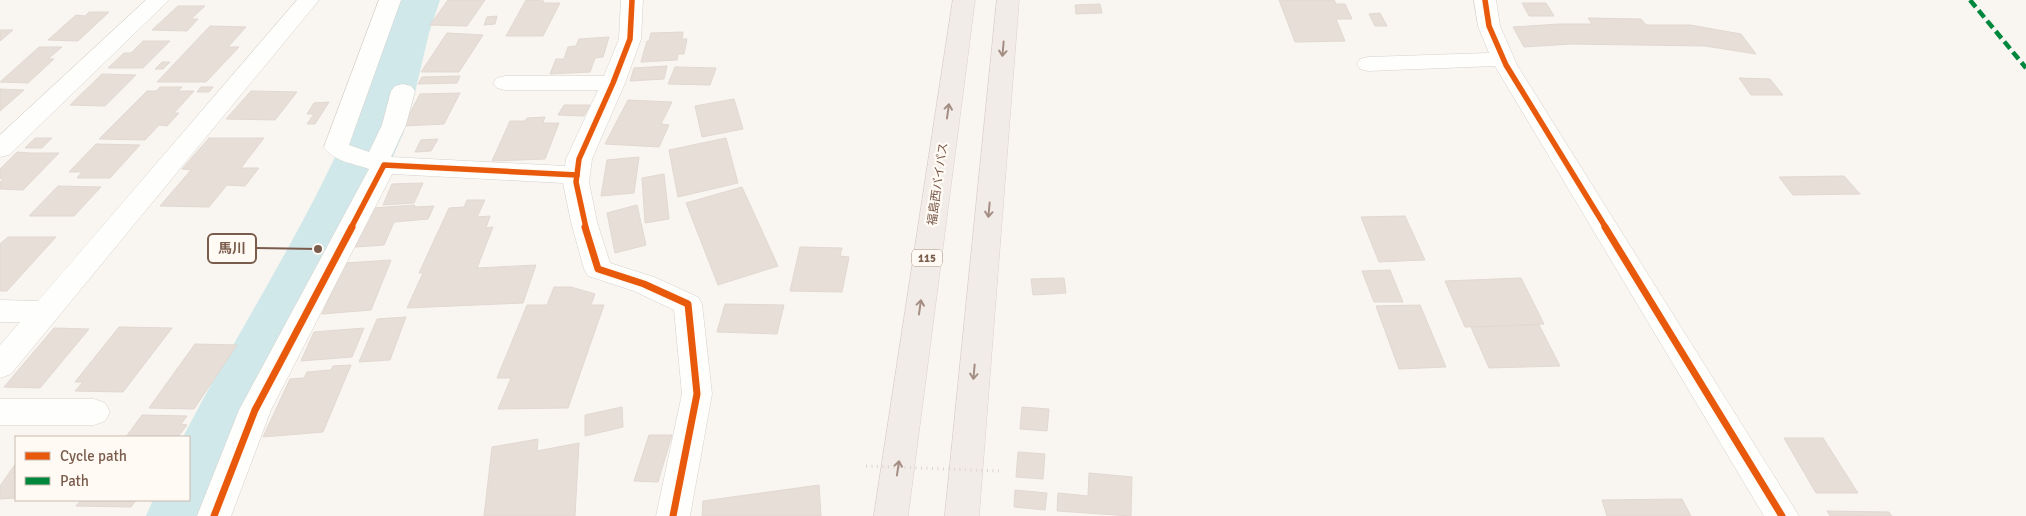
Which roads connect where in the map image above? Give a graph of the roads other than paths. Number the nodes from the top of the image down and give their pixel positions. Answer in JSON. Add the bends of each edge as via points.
{"nodes":[{"id":1,"x":158,"y":0,"type":"edge"},
{"id":2,"x":308,"y":0,"type":"edge"},
{"id":3,"x":390,"y":0,"type":"edge"},
{"id":4,"x":632,"y":0,"type":"edge"},
{"id":5,"x":964,"y":0,"type":"edge"},
{"id":6,"x":1008,"y":0,"type":"edge"},
{"id":7,"x":1485,"y":0,"type":"edge"},
{"id":8,"x":1503,"y":59,"type":"junction"},
{"id":9,"x":1368,"y":64,"type":"dead end"},
{"id":10,"x":505,"y":83,"type":"dead end"},
{"id":11,"x":613,"y":83,"type":"junction"},
{"id":12,"x":403,"y":91,"type":"dead end"},
{"id":13,"x":0,"y":149,"type":"edge"},
{"id":14,"x":377,"y":163,"type":"junction"},
{"id":15,"x":577,"y":175,"type":"junction"},
{"id":16,"x":0,"y":311,"type":"edge"},
{"id":17,"x":47,"y":312,"type":"junction"},
{"id":18,"x":0,"y":366,"type":"edge"},
{"id":19,"x":0,"y":412,"type":"edge"},
{"id":20,"x":94,"y":412,"type":"dead end"},
{"id":21,"x":214,"y":516,"type":"edge"},
{"id":22,"x":673,"y":516,"type":"edge"},
{"id":23,"x":891,"y":516,"type":"edge"},
{"id":24,"x":962,"y":516,"type":"edge"},
{"id":25,"x":1782,"y":516,"type":"edge"}],
"edges":[{"from":1,"to":13,"type":"street"},
{"from":2,"to":17,"type":"street"},
{"from":3,"to":14,"type":"street","via":[[336,147],[346,154]]},
{"from":4,"to":11,"type":"street","via":[[630,39]]},
{"from":23,"to":5,"type":"highway","name":"福島西バイパス","number":"115","one_way":true},
{"from":6,"to":24,"type":"highway","one_way":true},
{"from":7,"to":8,"type":"street","via":[[1485,15]]},
{"from":8,"to":9,"type":"street"},
{"from":8,"to":25,"type":"street"},
{"from":10,"to":11,"type":"street"},
{"from":11,"to":15,"type":"street","via":[[579,159]]},
{"from":12,"to":14,"type":"street","via":[[394,125]]},
{"from":14,"to":15,"type":"street"},
{"from":14,"to":21,"type":"street","via":[[255,410]]},
{"from":15,"to":22,"type":"street","via":[[584,222],[598,270],[644,284],[688,304],[697,394]]},
{"from":16,"to":17,"type":"street"},
{"from":17,"to":18,"type":"street"},
{"from":19,"to":20,"type":"street"}]}
